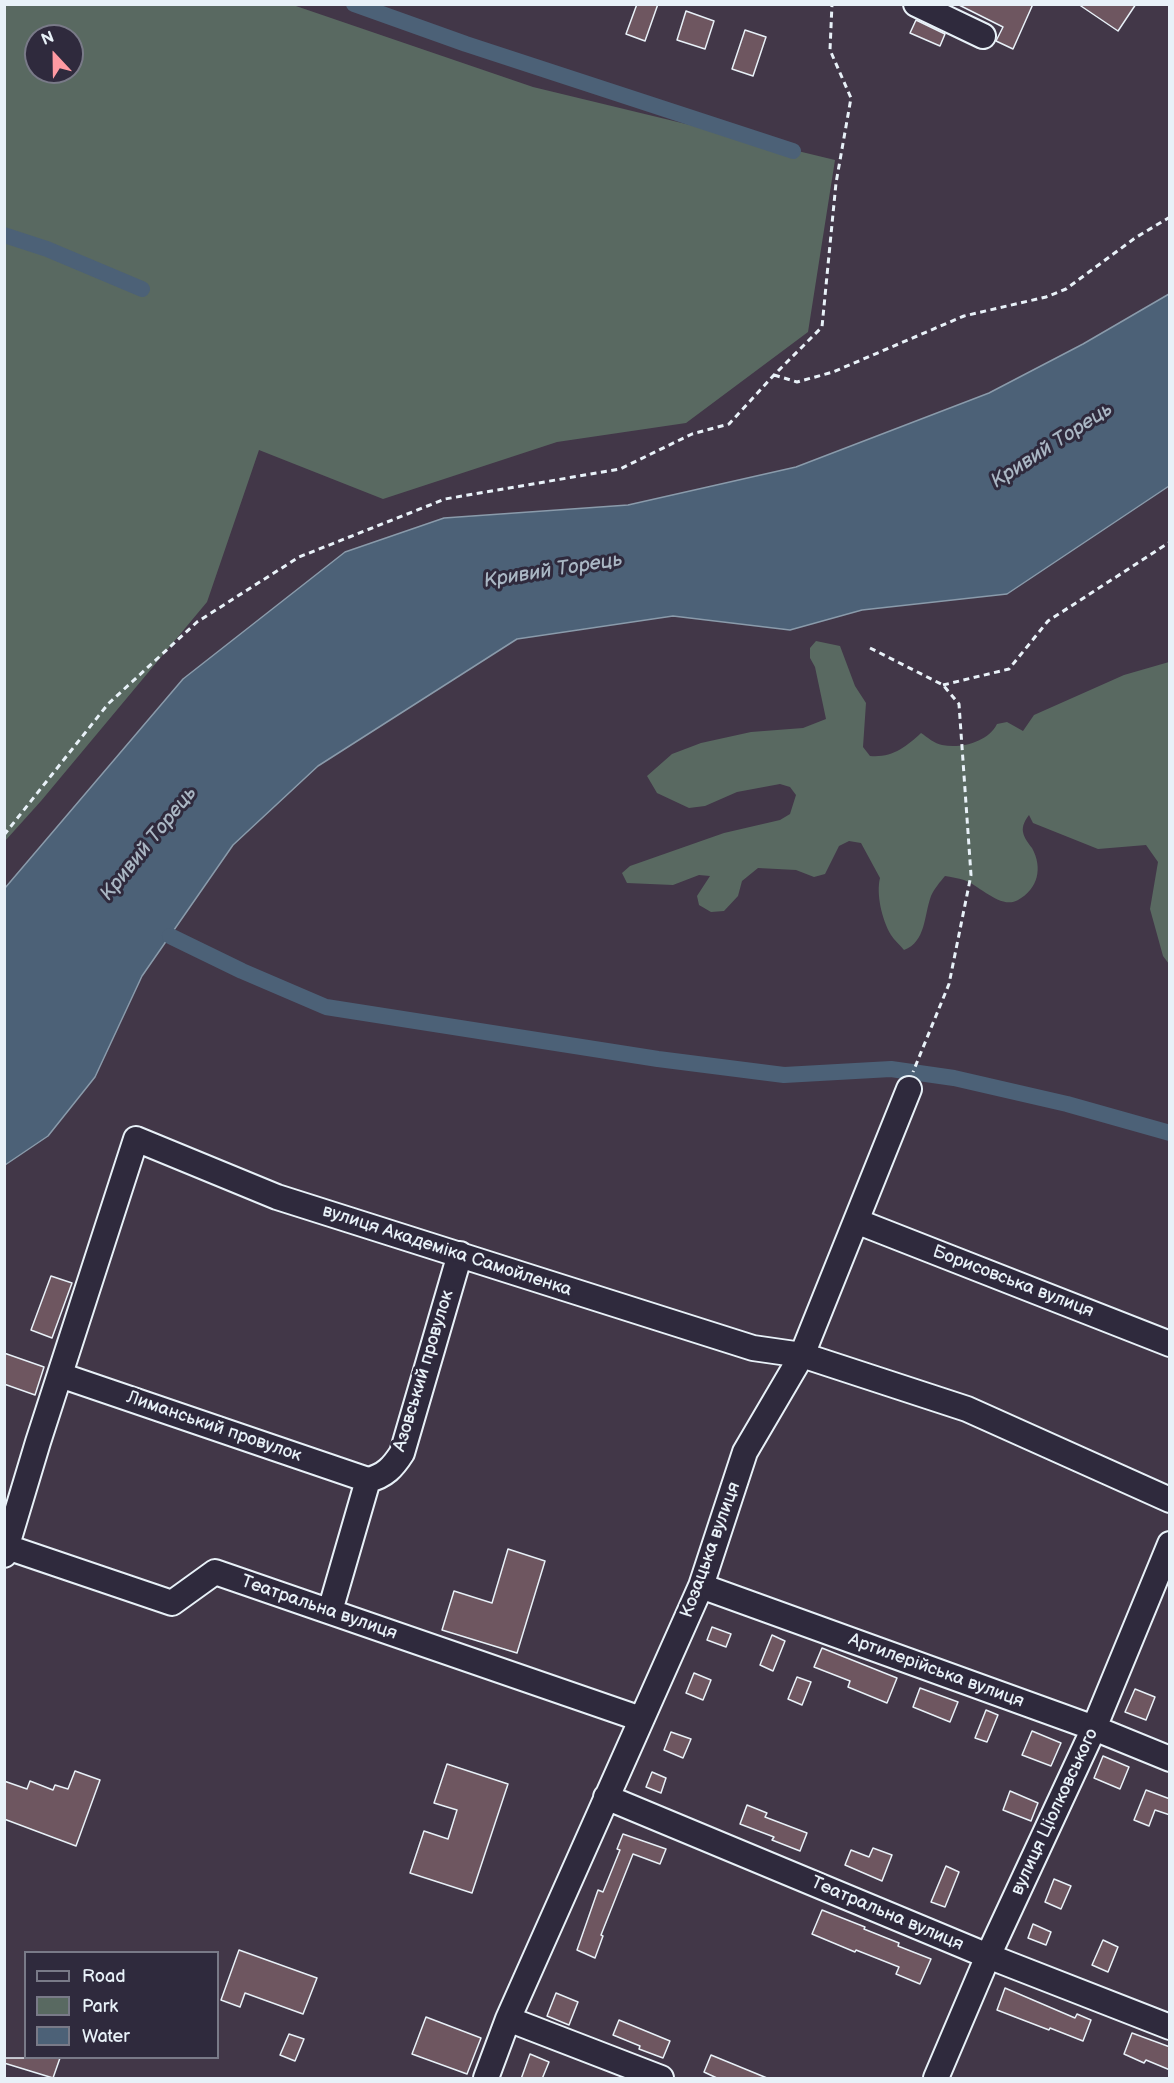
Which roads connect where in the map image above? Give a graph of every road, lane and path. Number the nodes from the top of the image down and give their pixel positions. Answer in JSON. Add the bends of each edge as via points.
{"nodes":[{"id":1,"x":832,"y":4,"type":"edge"},
{"id":2,"x":916,"y":4,"type":"edge"},
{"id":3,"x":983,"y":36,"type":"dead end"},
{"id":4,"x":1170,"y":217,"type":"edge"},
{"id":5,"x":774,"y":375,"type":"junction"},
{"id":6,"x":1170,"y":542,"type":"edge"},
{"id":7,"x":870,"y":648,"type":"dead end"},
{"id":8,"x":943,"y":685,"type":"junction"},
{"id":9,"x":4,"y":835,"type":"edge"},
{"id":10,"x":916,"y":1061,"type":"dead end"},
{"id":11,"x":909,"y":1089,"type":"dead end"},
{"id":12,"x":855,"y":1221,"type":"junction"},
{"id":13,"x":460,"y":1254,"type":"junction"},
{"id":14,"x":1170,"y":1344,"type":"edge"},
{"id":15,"x":802,"y":1355,"type":"junction"},
{"id":16,"x":60,"y":1375,"type":"junction"},
{"id":17,"x":368,"y":1480,"type":"junction"},
{"id":18,"x":1170,"y":1500,"type":"edge"},
{"id":19,"x":1170,"y":1544,"type":"edge"},
{"id":20,"x":6,"y":1550,"type":"edge"},
{"id":21,"x":701,"y":1586,"type":"junction"},
{"id":22,"x":330,"y":1611,"type":"junction"},
{"id":23,"x":641,"y":1719,"type":"junction"},
{"id":24,"x":1094,"y":1728,"type":"junction"},
{"id":25,"x":1170,"y":1759,"type":"edge"},
{"id":26,"x":606,"y":1797,"type":"junction"},
{"id":27,"x":988,"y":1956,"type":"junction"},
{"id":28,"x":508,"y":2019,"type":"junction"},
{"id":29,"x":1170,"y":2026,"type":"edge"},
{"id":30,"x":486,"y":2079,"type":"edge"},
{"id":31,"x":661,"y":2079,"type":"edge"},
{"id":32,"x":936,"y":2079,"type":"edge"}],
"edges":[{"from":1,"to":5,"type":"path","via":[[830,50],[851,98],[836,183],[822,327]]},
{"from":2,"to":3,"type":"street"},
{"from":4,"to":5,"type":"path","via":[[1066,289],[1046,297],[964,316],[833,372],[797,382]]},
{"from":5,"to":9,"type":"path","via":[[729,424],[692,434],[620,469],[445,499],[299,556],[196,622],[108,704]]},
{"from":6,"to":8,"type":"path","via":[[1048,621],[1009,669]]},
{"from":7,"to":8,"type":"path"},
{"from":8,"to":10,"type":"path","via":[[959,704],[971,874],[949,984]]},
{"from":11,"to":12,"type":"street","name":"Козацька вулиця"},
{"from":12,"to":14,"type":"street","name":"Борисовська вулиця"},
{"from":12,"to":15,"type":"street","name":"Козацька вулиця"},
{"from":13,"to":15,"type":"street","name":"вулиця Академіка Самойленка","via":[[753,1348]]},
{"from":13,"to":16,"type":"street","name":"вулиця Академіка Самойленка","via":[[277,1197],[136,1139]]},
{"from":13,"to":17,"type":"street","name":"Азовський провулок","via":[[402,1453],[393,1468]]},
{"from":15,"to":18,"type":"street","name":"вулиця Академіка Самойленка","via":[[967,1409]]},
{"from":15,"to":21,"type":"street","name":"Козацька вулиця","via":[[745,1452]]},
{"from":16,"to":17,"type":"street","name":"Лиманський провулок"},
{"from":16,"to":20,"type":"street","name":"вулиця Академіка Самойленка"},
{"from":17,"to":22,"type":"street"},
{"from":19,"to":24,"type":"street","name":"вулиця Ціолковського"},
{"from":20,"to":22,"type":"street","name":"Театральна вулиця","via":[[172,1603],[215,1572]]},
{"from":21,"to":23,"type":"street","name":"Козацька вулиця"},
{"from":21,"to":24,"type":"street","name":"Артилерійська вулиця"},
{"from":22,"to":23,"type":"street","name":"Театральна вулиця"},
{"from":23,"to":26,"type":"street","name":"Козацька вулиця"},
{"from":24,"to":25,"type":"street","name":"Артилерійська вулиця"},
{"from":24,"to":27,"type":"street","name":"вулиця Ціолковського"},
{"from":26,"to":27,"type":"street","name":"Театральна вулиця"},
{"from":26,"to":28,"type":"street","name":"Козацька вулиця"},
{"from":27,"to":29,"type":"street","name":"Театральна вулиця"},
{"from":27,"to":32,"type":"street","name":"вулиця Ціолковського"},
{"from":28,"to":30,"type":"street","name":"Козацька вулиця"},
{"from":28,"to":31,"type":"street"}]}
